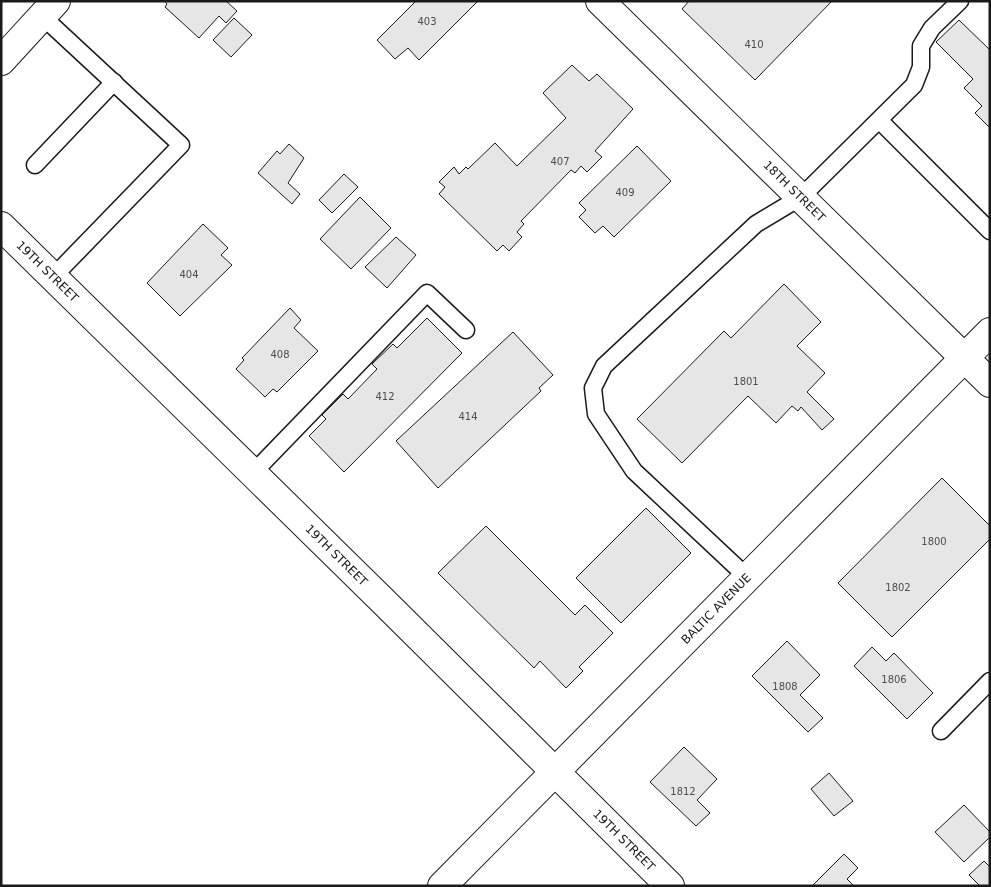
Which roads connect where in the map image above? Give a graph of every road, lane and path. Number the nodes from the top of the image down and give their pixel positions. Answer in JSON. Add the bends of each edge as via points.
{"nodes":[{"id":1,"x":600,"y":1,"type":"edge"},
{"id":2,"x":960,"y":1,"type":"edge"},
{"id":3,"x":49,"y":9,"type":"edge"},
{"id":4,"x":1,"y":60,"type":"edge"},
{"id":5,"x":114,"y":82,"type":"junction"},
{"id":6,"x":879,"y":120,"type":"junction"},
{"id":7,"x":35,"y":164,"type":"dead end"},
{"id":8,"x":801,"y":197,"type":"junction"},
{"id":9,"x":1,"y":226,"type":"edge"},
{"id":10,"x":990,"y":231,"type":"edge"},
{"id":11,"x":53,"y":277,"type":"junction"},
{"id":12,"x":466,"y":330,"type":"dead end"},
{"id":13,"x":990,"y":332,"type":"edge"},
{"id":14,"x":964,"y":359,"type":"junction"},
{"id":15,"x":990,"y":383,"type":"edge"},
{"id":16,"x":253,"y":473,"type":"junction"},
{"id":17,"x":747,"y":577,"type":"junction"},
{"id":18,"x":990,"y":681,"type":"edge"},
{"id":19,"x":941,"y":732,"type":"dead end"},
{"id":20,"x":554,"y":772,"type":"junction"},
{"id":21,"x":442,"y":886,"type":"edge"},
{"id":22,"x":670,"y":886,"type":"edge"}],
"edges":[{"from":1,"to":8,"type":"street","name":"18TH STREET"},
{"from":2,"to":6,"type":"lane","via":[[932,28],[921,46],[921,67],[914,85]]},
{"from":3,"to":4,"type":"street"},
{"from":3,"to":5,"type":"lane"},
{"from":5,"to":7,"type":"lane"},
{"from":5,"to":11,"type":"lane","via":[[181,145]]},
{"from":6,"to":8,"type":"lane"},
{"from":6,"to":10,"type":"lane"},
{"from":8,"to":14,"type":"street","name":"18TH STREET"},
{"from":8,"to":17,"type":"lane","via":[[756,224],[604,366],[594,388],[596,414],[634,471]]},
{"from":9,"to":11,"type":"street","name":"19TH STREET"},
{"from":11,"to":16,"type":"street","name":"19TH STREET"},
{"from":12,"to":16,"type":"lane","via":[[427,293]]},
{"from":13,"to":14,"type":"street","name":"BALTIC AVENUE"},
{"from":14,"to":15,"type":"street","name":"18TH STREET"},
{"from":14,"to":17,"type":"street","name":"BALTIC AVENUE"},
{"from":16,"to":20,"type":"street","name":"19TH STREET"},
{"from":17,"to":20,"type":"street","name":"BALTIC AVENUE"},
{"from":18,"to":19,"type":"lane"},
{"from":20,"to":21,"type":"street","name":"BALTIC AVENUE"},
{"from":20,"to":22,"type":"street","name":"19TH STREET"}]}
